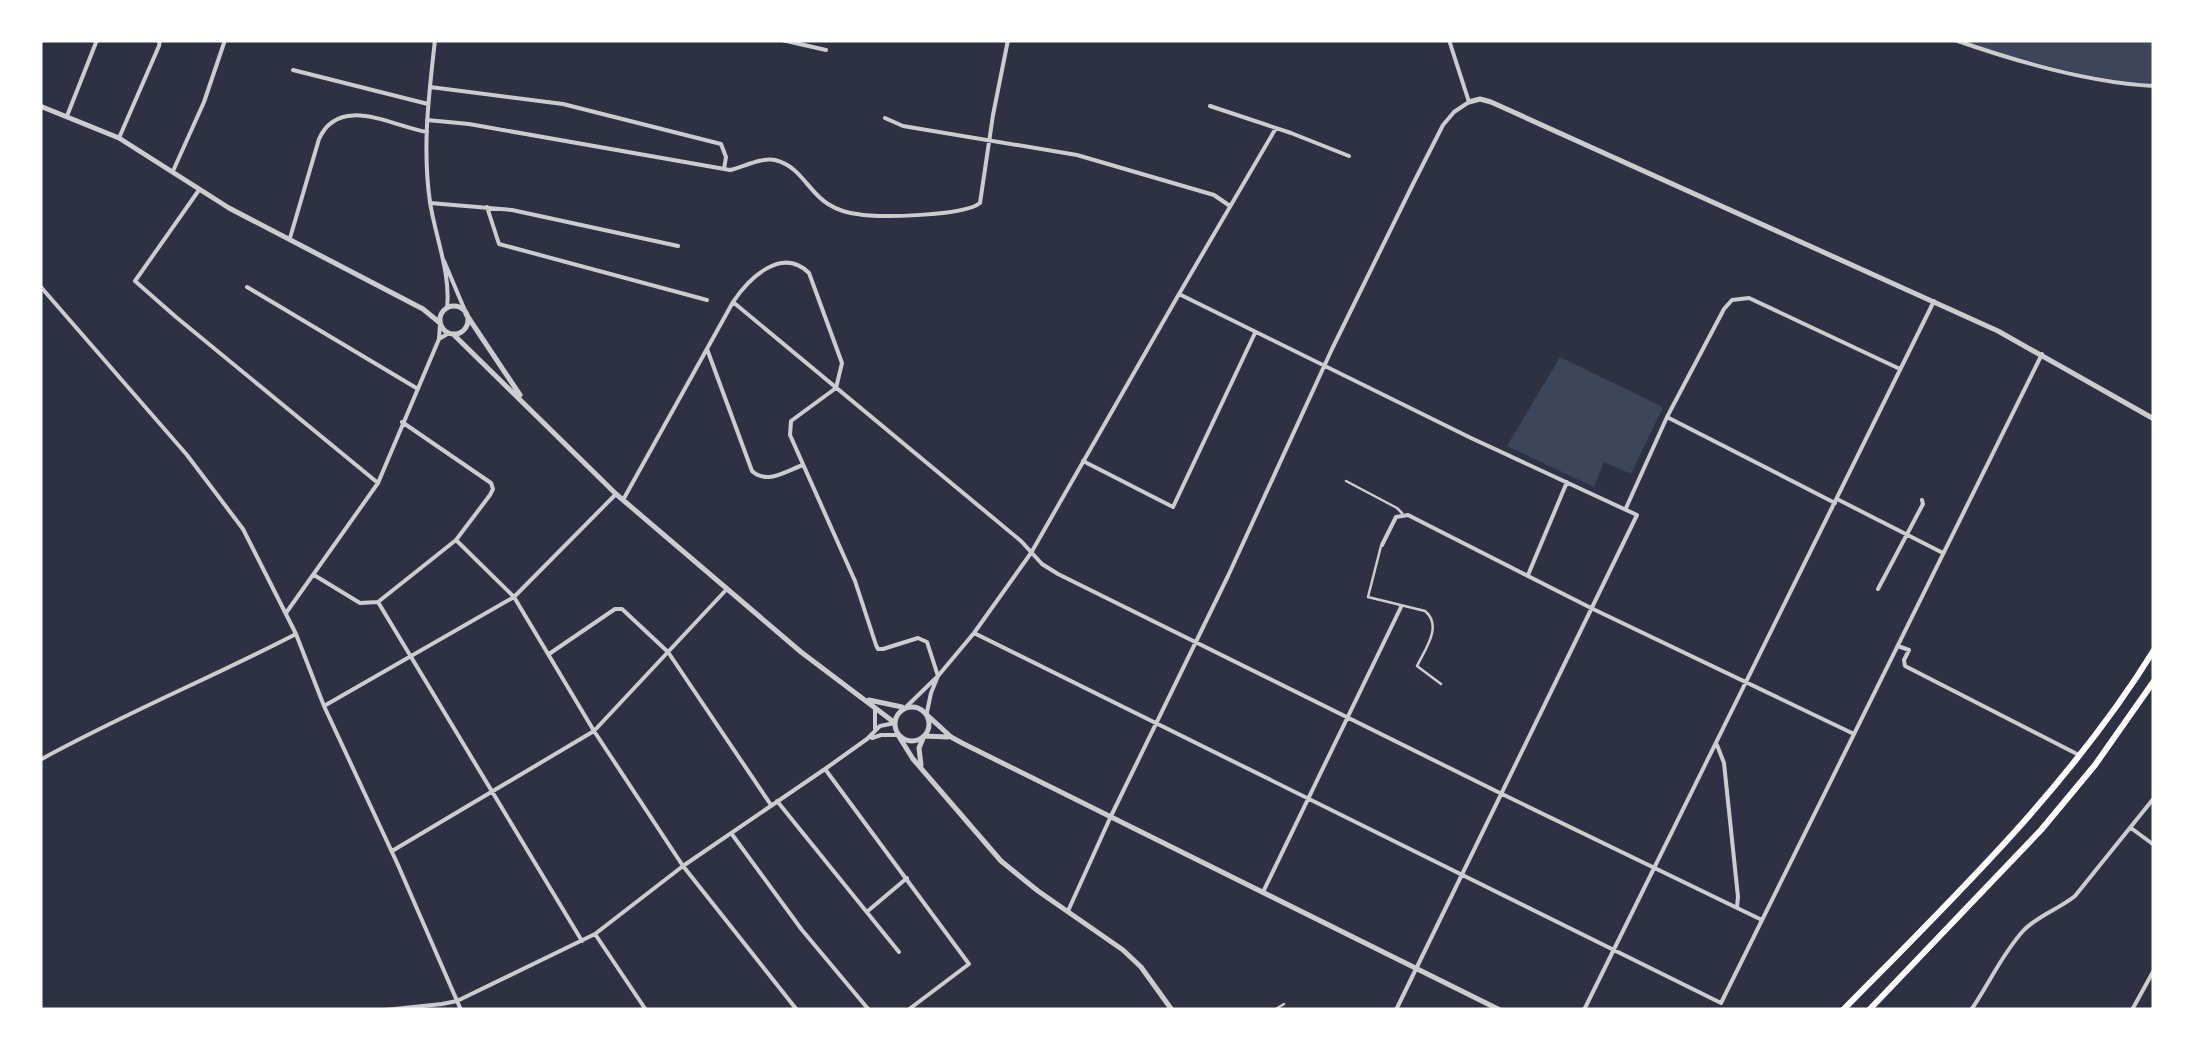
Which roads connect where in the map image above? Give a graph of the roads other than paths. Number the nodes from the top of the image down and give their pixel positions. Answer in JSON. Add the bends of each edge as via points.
{"nodes":[{"id":1,"x":97,"y":40,"type":"edge"},
{"id":2,"x":160,"y":40,"type":"edge"},
{"id":3,"x":226,"y":40,"type":"edge"},
{"id":4,"x":434,"y":40,"type":"edge"},
{"id":5,"x":782,"y":40,"type":"edge"},
{"id":6,"x":1008,"y":40,"type":"edge"},
{"id":7,"x":1449,"y":40,"type":"edge"},
{"id":8,"x":1955,"y":40,"type":"edge"},
{"id":9,"x":826,"y":50,"type":"dead end"},
{"id":10,"x":294,"y":70,"type":"dead end"},
{"id":11,"x":2154,"y":86,"type":"edge"},
{"id":12,"x":430,"y":87,"type":"junction"},
{"id":13,"x":1469,"y":102,"type":"junction"},
{"id":14,"x":428,"y":104,"type":"junction"},
{"id":15,"x":40,"y":106,"type":"edge"},
{"id":16,"x":1210,"y":106,"type":"dead end"},
{"id":17,"x":66,"y":116,"type":"junction"},
{"id":18,"x":885,"y":118,"type":"dead end"},
{"id":19,"x":427,"y":120,"type":"junction"},
{"id":20,"x":1276,"y":128,"type":"junction"},
{"id":21,"x":426,"y":132,"type":"junction"},
{"id":22,"x":119,"y":138,"type":"junction"},
{"id":23,"x":990,"y":140,"type":"junction"},
{"id":24,"x":1349,"y":156,"type":"dead end"},
{"id":25,"x":724,"y":169,"type":"junction"},
{"id":26,"x":173,"y":171,"type":"junction"},
{"id":27,"x":199,"y":190,"type":"junction"},
{"id":28,"x":430,"y":203,"type":"junction"},
{"id":29,"x":1230,"y":206,"type":"junction"},
{"id":30,"x":487,"y":207,"type":"junction"},
{"id":31,"x":290,"y":238,"type":"junction"},
{"id":32,"x":678,"y":246,"type":"dead end"},
{"id":33,"x":442,"y":257,"type":"junction"},
{"id":34,"x":40,"y":286,"type":"edge"},
{"id":35,"x":247,"y":287,"type":"dead end"},
{"id":36,"x":1179,"y":294,"type":"junction"},
{"id":37,"x":707,"y":300,"type":"dead end"},
{"id":38,"x":1934,"y":301,"type":"junction"},
{"id":39,"x":732,"y":302,"type":"junction"},
{"id":40,"x":445,"y":309,"type":"junction"},
{"id":41,"x":423,"y":310,"type":"junction"},
{"id":42,"x":466,"y":314,"type":"junction"},
{"id":43,"x":440,"y":323,"type":"junction"},
{"id":44,"x":1255,"y":332,"type":"junction"},
{"id":45,"x":451,"y":333,"type":"junction"},
{"id":46,"x":439,"y":340,"type":"junction"},
{"id":47,"x":706,"y":349,"type":"junction"},
{"id":48,"x":2042,"y":354,"type":"junction"},
{"id":49,"x":1326,"y":365,"type":"junction"},
{"id":50,"x":1900,"y":369,"type":"junction"},
{"id":51,"x":836,"y":388,"type":"junction"},
{"id":52,"x":418,"y":389,"type":"junction"},
{"id":53,"x":527,"y":405,"type":"junction"},
{"id":54,"x":1666,"y":417,"type":"junction"},
{"id":55,"x":2154,"y":420,"type":"edge"},
{"id":56,"x":402,"y":422,"type":"junction"},
{"id":57,"x":1083,"y":461,"type":"junction"},
{"id":58,"x":803,"y":465,"type":"junction"},
{"id":59,"x":1346,"y":481,"type":"dead end"},
{"id":60,"x":1567,"y":482,"type":"junction"},
{"id":61,"x":378,"y":483,"type":"junction"},
{"id":62,"x":616,"y":494,"type":"junction"},
{"id":63,"x":623,"y":500,"type":"junction"},
{"id":64,"x":1922,"y":500,"type":"dead end"},
{"id":65,"x":1836,"y":501,"type":"junction"},
{"id":66,"x":1626,"y":508,"type":"junction"},
{"id":67,"x":1402,"y":514,"type":"junction"},
{"id":68,"x":1906,"y":534,"type":"junction"},
{"id":69,"x":456,"y":540,"type":"junction"},
{"id":70,"x":1382,"y":545,"type":"joint"},
{"id":71,"x":1032,"y":552,"type":"junction"},
{"id":72,"x":1944,"y":553,"type":"junction"},
{"id":73,"x":314,"y":575,"type":"junction"},
{"id":74,"x":1528,"y":576,"type":"junction"},
{"id":75,"x":1878,"y":588,"type":"dead end"},
{"id":76,"x":726,"y":590,"type":"junction"},
{"id":77,"x":514,"y":597,"type":"junction"},
{"id":78,"x":378,"y":602,"type":"junction"},
{"id":79,"x":1401,"y":607,"type":"junction"},
{"id":80,"x":1594,"y":608,"type":"junction"},
{"id":81,"x":286,"y":613,"type":"junction"},
{"id":82,"x":974,"y":633,"type":"junction"},
{"id":83,"x":296,"y":634,"type":"junction"},
{"id":84,"x":1195,"y":643,"type":"junction"},
{"id":85,"x":1898,"y":646,"type":"junction"},
{"id":86,"x":2154,"y":650,"type":"edge"},
{"id":87,"x":668,"y":652,"type":"junction"},
{"id":88,"x":549,"y":654,"type":"junction"},
{"id":89,"x":412,"y":658,"type":"junction"},
{"id":90,"x":938,"y":676,"type":"junction"},
{"id":91,"x":2154,"y":680,"type":"edge"},
{"id":92,"x":1747,"y":683,"type":"junction"},
{"id":93,"x":1441,"y":684,"type":"dead end"},
{"id":94,"x":865,"y":699,"type":"junction"},
{"id":95,"x":324,"y":706,"type":"junction"},
{"id":96,"x":905,"y":708,"type":"junction"},
{"id":97,"x":876,"y":709,"type":"junction"},
{"id":98,"x":926,"y":714,"type":"junction"},
{"id":99,"x":1348,"y":718,"type":"junction"},
{"id":100,"x":894,"y":723,"type":"junction"},
{"id":101,"x":1156,"y":723,"type":"junction"},
{"id":102,"x":594,"y":731,"type":"junction"},
{"id":103,"x":875,"y":731,"type":"junction"},
{"id":104,"x":1854,"y":734,"type":"junction"},
{"id":105,"x":898,"y":735,"type":"junction"},
{"id":106,"x":924,"y":736,"type":"junction"},
{"id":107,"x":951,"y":737,"type":"junction"},
{"id":108,"x":868,"y":739,"type":"junction"},
{"id":109,"x":1716,"y":744,"type":"junction"},
{"id":110,"x":2079,"y":756,"type":"junction"},
{"id":111,"x":40,"y":760,"type":"edge"},
{"id":112,"x":922,"y":768,"type":"junction"},
{"id":113,"x":825,"y":769,"type":"junction"},
{"id":114,"x":492,"y":793,"type":"junction"},
{"id":115,"x":1502,"y":794,"type":"junction"},
{"id":116,"x":2154,"y":798,"type":"edge"},
{"id":117,"x":1309,"y":799,"type":"junction"},
{"id":118,"x":777,"y":801,"type":"junction"},
{"id":119,"x":770,"y":805,"type":"junction"},
{"id":120,"x":1111,"y":816,"type":"junction"},
{"id":121,"x":2131,"y":828,"type":"junction"},
{"id":122,"x":731,"y":832,"type":"junction"},
{"id":123,"x":2154,"y":845,"type":"edge"},
{"id":124,"x":392,"y":851,"type":"junction"},
{"id":125,"x":683,"y":866,"type":"junction"},
{"id":126,"x":1654,"y":869,"type":"junction"},
{"id":127,"x":1462,"y":874,"type":"junction"},
{"id":128,"x":907,"y":878,"type":"junction"},
{"id":129,"x":1263,"y":892,"type":"junction"},
{"id":130,"x":1737,"y":907,"type":"junction"},
{"id":131,"x":868,"y":911,"type":"junction"},
{"id":132,"x":1068,"y":911,"type":"junction"},
{"id":133,"x":1762,"y":920,"type":"junction"},
{"id":134,"x":595,"y":934,"type":"junction"},
{"id":135,"x":582,"y":941,"type":"junction"},
{"id":136,"x":1614,"y":949,"type":"junction"},
{"id":137,"x":899,"y":952,"type":"dead end"},
{"id":138,"x":1418,"y":968,"type":"junction"},
{"id":139,"x":2154,"y":970,"type":"edge"},
{"id":140,"x":457,"y":1001,"type":"junction"},
{"id":141,"x":1284,"y":1004,"type":"dead end"},
{"id":142,"x":384,"y":1010,"type":"edge"},
{"id":143,"x":461,"y":1010,"type":"edge"},
{"id":144,"x":646,"y":1010,"type":"edge"},
{"id":145,"x":797,"y":1010,"type":"edge"},
{"id":146,"x":869,"y":1010,"type":"edge"},
{"id":147,"x":908,"y":1010,"type":"edge"},
{"id":148,"x":1172,"y":1010,"type":"edge"},
{"id":149,"x":1274,"y":1010,"type":"edge"},
{"id":150,"x":1396,"y":1010,"type":"edge"},
{"id":151,"x":1500,"y":1010,"type":"edge"},
{"id":152,"x":1584,"y":1010,"type":"edge"},
{"id":153,"x":1843,"y":1010,"type":"edge"},
{"id":154,"x":1870,"y":1010,"type":"edge"},
{"id":155,"x":1971,"y":1010,"type":"edge"},
{"id":156,"x":2132,"y":1010,"type":"edge"}],
"edges":[{"from":1,"to":17,"type":"street"},
{"from":2,"to":22,"type":"street"},
{"from":3,"to":26,"type":"street"},
{"from":4,"to":12,"type":"street"},
{"from":5,"to":9,"type":"street"},
{"from":6,"to":23,"type":"street"},
{"from":7,"to":13,"type":"street"},
{"from":8,"to":11,"type":"street","via":[[2098,79]]},
{"from":10,"to":14,"type":"street"},
{"from":12,"to":14,"type":"street"},
{"from":12,"to":25,"type":"street","via":[[563,104],[721,144]]},
{"from":13,"to":38,"type":"street","via":[[1491,102]]},
{"from":13,"to":49,"type":"street","via":[[1439,132]]},
{"from":14,"to":19,"type":"street"},
{"from":15,"to":17,"type":"street"},
{"from":16,"to":20,"type":"street"},
{"from":17,"to":22,"type":"street"},
{"from":18,"to":23,"type":"street"},
{"from":19,"to":21,"type":"street"},
{"from":19,"to":25,"type":"street"},
{"from":20,"to":24,"type":"street"},
{"from":20,"to":29,"type":"street"},
{"from":21,"to":28,"type":"street"},
{"from":21,"to":31,"type":"street","via":[[341,116],[319,139]]},
{"from":22,"to":26,"type":"street"},
{"from":23,"to":25,"type":"street","via":[[980,203],[959,212],[856,214],[831,206],[800,172],[778,160]]},
{"from":23,"to":29,"type":"street","via":[[1077,154],[1214,195]]},
{"from":26,"to":27,"type":"street"},
{"from":27,"to":31,"type":"street"},
{"from":27,"to":61,"type":"street","via":[[135,281]]},
{"from":28,"to":30,"type":"street"},
{"from":28,"to":33,"type":"street"},
{"from":29,"to":36,"type":"street"},
{"from":30,"to":32,"type":"street"},
{"from":30,"to":37,"type":"street","via":[[499,244]]},
{"from":31,"to":41,"type":"street"},
{"from":33,"to":40,"type":"street"},
{"from":33,"to":42,"type":"street"},
{"from":34,"to":81,"type":"street","via":[[213,486]]},
{"from":35,"to":52,"type":"street"},
{"from":36,"to":44,"type":"street"},
{"from":36,"to":57,"type":"street"},
{"from":38,"to":48,"type":"street"},
{"from":38,"to":50,"type":"street"},
{"from":39,"to":47,"type":"street"},
{"from":39,"to":51,"type":"street"},
{"from":39,"to":51,"type":"street","via":[[759,272],[800,264],[816,288],[842,364]]},
{"from":40,"to":41,"type":"street"},
{"from":40,"to":42,"type":"street"},
{"from":40,"to":43,"type":"street"},
{"from":41,"to":43,"type":"street"},
{"from":42,"to":45,"type":"street","via":[[465,328]]},
{"from":42,"to":53,"type":"street"},
{"from":43,"to":45,"type":"street"},
{"from":43,"to":46,"type":"street"},
{"from":44,"to":49,"type":"street"},
{"from":44,"to":57,"type":"street","via":[[1172,507]]},
{"from":45,"to":46,"type":"street"},
{"from":45,"to":53,"type":"street"},
{"from":46,"to":52,"type":"street"},
{"from":47,"to":58,"type":"street","via":[[752,471],[766,478]]},
{"from":47,"to":63,"type":"street"},
{"from":48,"to":55,"type":"street"},
{"from":48,"to":72,"type":"street"},
{"from":49,"to":60,"type":"street"},
{"from":49,"to":84,"type":"street"},
{"from":50,"to":54,"type":"street","via":[[1738,298],[1724,309]]},
{"from":50,"to":65,"type":"street"},
{"from":51,"to":58,"type":"street","via":[[791,422]]},
{"from":51,"to":71,"type":"street"},
{"from":52,"to":56,"type":"street"},
{"from":53,"to":62,"type":"street"},
{"from":54,"to":65,"type":"street"},
{"from":54,"to":66,"type":"street"},
{"from":56,"to":61,"type":"street"},
{"from":56,"to":69,"type":"street","via":[[491,483],[490,495]]},
{"from":57,"to":71,"type":"street"},
{"from":58,"to":90,"type":"street","via":[[876,646],[922,639]]},
{"from":59,"to":67,"type":"lane"},
{"from":60,"to":66,"type":"street"},
{"from":60,"to":74,"type":"street"},
{"from":61,"to":73,"type":"street"},
{"from":62,"to":63,"type":"street"},
{"from":62,"to":77,"type":"street"},
{"from":63,"to":76,"type":"street"},
{"from":64,"to":68,"type":"street"},
{"from":65,"to":68,"type":"street"},
{"from":65,"to":92,"type":"street"},
{"from":66,"to":80,"type":"street","via":[[1637,515]]},
{"from":67,"to":70,"type":"street"},
{"from":67,"to":74,"type":"street"},
{"from":68,"to":72,"type":"street"},
{"from":68,"to":75,"type":"street"},
{"from":69,"to":77,"type":"street"},
{"from":69,"to":78,"type":"street"},
{"from":70,"to":79,"type":"lane","via":[[1368,597]]},
{"from":71,"to":82,"type":"street"},
{"from":71,"to":84,"type":"street","via":[[1058,574]]},
{"from":72,"to":85,"type":"street"},
{"from":73,"to":78,"type":"street","via":[[360,603]]},
{"from":73,"to":81,"type":"street"},
{"from":74,"to":80,"type":"street"},
{"from":76,"to":87,"type":"street"},
{"from":76,"to":94,"type":"street"},
{"from":77,"to":88,"type":"street"},
{"from":77,"to":89,"type":"street"},
{"from":78,"to":89,"type":"street"},
{"from":79,"to":93,"type":"lane","via":[[1432,616],[1417,666]]},
{"from":79,"to":99,"type":"street"},
{"from":80,"to":92,"type":"street"},
{"from":80,"to":115,"type":"street"},
{"from":81,"to":83,"type":"street"},
{"from":82,"to":90,"type":"street"},
{"from":82,"to":101,"type":"street"},
{"from":83,"to":95,"type":"street"},
{"from":83,"to":111,"type":"street"},
{"from":84,"to":99,"type":"street"},
{"from":84,"to":101,"type":"street"},
{"from":85,"to":104,"type":"street"},
{"from":85,"to":110,"type":"street","via":[[1909,650],[1905,666]]},
{"from":86,"to":110,"type":"main road"},
{"from":87,"to":88,"type":"street","via":[[615,609]]},
{"from":87,"to":102,"type":"street"},
{"from":87,"to":119,"type":"street"},
{"from":88,"to":102,"type":"street"},
{"from":89,"to":95,"type":"street"},
{"from":89,"to":114,"type":"street"},
{"from":90,"to":96,"type":"street"},
{"from":90,"to":98,"type":"street"},
{"from":91,"to":154,"type":"main road","via":[[2070,796]]},
{"from":92,"to":104,"type":"street"},
{"from":92,"to":109,"type":"street"},
{"from":94,"to":96,"type":"street"},
{"from":94,"to":97,"type":"street"},
{"from":95,"to":124,"type":"street"},
{"from":96,"to":98,"type":"street"},
{"from":96,"to":100,"type":"street"},
{"from":97,"to":100,"type":"street"},
{"from":97,"to":103,"type":"street"},
{"from":98,"to":106,"type":"street"},
{"from":98,"to":107,"type":"street"},
{"from":99,"to":115,"type":"street"},
{"from":99,"to":117,"type":"street"},
{"from":100,"to":103,"type":"street"},
{"from":100,"to":105,"type":"street"},
{"from":101,"to":117,"type":"street"},
{"from":101,"to":120,"type":"street"},
{"from":102,"to":114,"type":"street"},
{"from":102,"to":125,"type":"street"},
{"from":103,"to":108,"type":"street"},
{"from":104,"to":133,"type":"street"},
{"from":105,"to":106,"type":"street","via":[[914,741]]},
{"from":105,"to":108,"type":"street"},
{"from":105,"to":112,"type":"street"},
{"from":106,"to":107,"type":"street"},
{"from":106,"to":112,"type":"street"},
{"from":107,"to":120,"type":"street"},
{"from":108,"to":113,"type":"street"},
{"from":109,"to":126,"type":"street"},
{"from":109,"to":130,"type":"street","via":[[1724,763]]},
{"from":110,"to":153,"type":"main road","via":[[1993,856]]},
{"from":112,"to":132,"type":"street","via":[[1001,861]]},
{"from":113,"to":118,"type":"street"},
{"from":113,"to":128,"type":"street"},
{"from":114,"to":124,"type":"street"},
{"from":114,"to":135,"type":"street"},
{"from":115,"to":126,"type":"street"},
{"from":115,"to":127,"type":"street"},
{"from":116,"to":121,"type":"street"},
{"from":117,"to":127,"type":"street"},
{"from":117,"to":129,"type":"street"},
{"from":118,"to":119,"type":"street"},
{"from":118,"to":131,"type":"street"},
{"from":119,"to":122,"type":"street"},
{"from":120,"to":129,"type":"street"},
{"from":120,"to":132,"type":"street"},
{"from":121,"to":123,"type":"street"},
{"from":121,"to":155,"type":"street","via":[[2075,896],[2022,932]]},
{"from":122,"to":125,"type":"street"},
{"from":122,"to":146,"type":"street"},
{"from":124,"to":140,"type":"street"},
{"from":125,"to":134,"type":"street"},
{"from":125,"to":145,"type":"street"},
{"from":126,"to":130,"type":"street"},
{"from":126,"to":136,"type":"street"},
{"from":127,"to":136,"type":"street"},
{"from":127,"to":138,"type":"street"},
{"from":128,"to":131,"type":"street"},
{"from":128,"to":147,"type":"street","via":[[969,964]]},
{"from":129,"to":138,"type":"street"},
{"from":130,"to":133,"type":"street"},
{"from":131,"to":137,"type":"street"},
{"from":132,"to":148,"type":"street","via":[[1142,967]]},
{"from":133,"to":136,"type":"street","via":[[1721,1003]]},
{"from":134,"to":135,"type":"street"},
{"from":134,"to":144,"type":"street"},
{"from":135,"to":140,"type":"street"},
{"from":136,"to":152,"type":"street"},
{"from":138,"to":150,"type":"street"},
{"from":138,"to":151,"type":"street"},
{"from":139,"to":156,"type":"street"},
{"from":140,"to":142,"type":"street"},
{"from":140,"to":143,"type":"street"},
{"from":141,"to":149,"type":"lane"}]}
